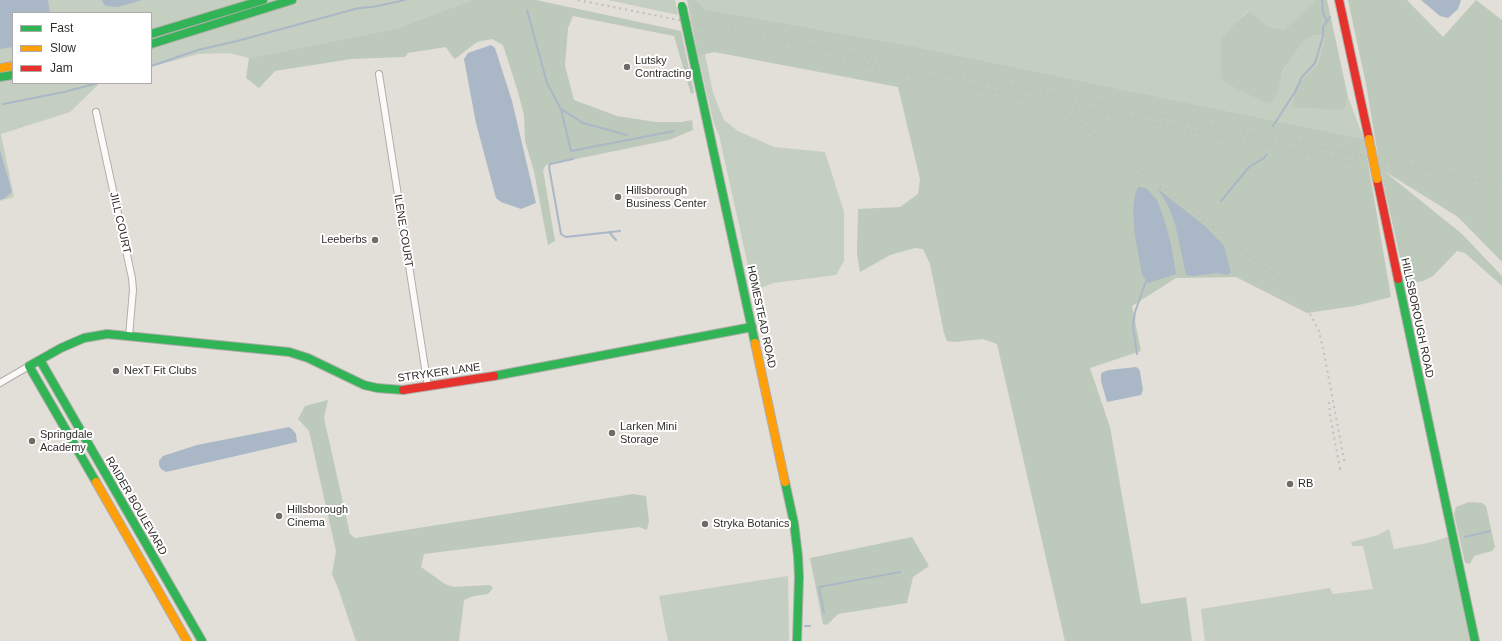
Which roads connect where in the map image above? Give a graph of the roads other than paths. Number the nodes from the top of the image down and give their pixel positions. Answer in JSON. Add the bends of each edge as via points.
{"nodes":[{"id":1,"x":263,"y":0,"type":"edge"},
{"id":2,"x":292,"y":0,"type":"edge"},
{"id":3,"x":1339,"y":0,"type":"edge"},
{"id":4,"x":682,"y":3,"type":"edge"},
{"id":5,"x":152,"y":34,"type":"edge"},
{"id":6,"x":152,"y":44,"type":"edge"},
{"id":7,"x":12,"y":66,"type":"edge"},
{"id":8,"x":0,"y":68,"type":"edge"},
{"id":9,"x":379,"y":74,"type":"dead end"},
{"id":10,"x":12,"y":75,"type":"edge"},
{"id":11,"x":0,"y":77,"type":"edge"},
{"id":12,"x":96,"y":112,"type":"dead end"},
{"id":13,"x":752,"y":327,"type":"junction"},
{"id":14,"x":129,"y":336,"type":"junction"},
{"id":15,"x":40,"y":360,"type":"junction"},
{"id":16,"x":29,"y":366,"type":"junction"},
{"id":17,"x":0,"y":383,"type":"edge"},
{"id":18,"x":428,"y":387,"type":"junction"},
{"id":19,"x":187,"y":641,"type":"edge"},
{"id":20,"x":202,"y":641,"type":"edge"},
{"id":21,"x":797,"y":641,"type":"edge"},
{"id":22,"x":1474,"y":641,"type":"edge"}],
"edges":[{"from":1,"to":5,"type":"main road"},
{"from":2,"to":6,"type":"main road"},
{"from":3,"to":22,"type":"main road","name":"HILLSBOROUGH ROAD","bridge":true},
{"from":4,"to":13,"type":"main road","name":"HOMESTEAD ROAD","bridge":true},
{"from":7,"to":8,"type":"main road"},
{"from":9,"to":18,"type":"street","name":"ILENE COURT"},
{"from":10,"to":11,"type":"main road"},
{"from":12,"to":14,"type":"street","name":"JILL COURT","via":[[132,278]]},
{"from":13,"to":18,"type":"main road","name":"STRYKER LANE","via":[[521,372]]},
{"from":13,"to":21,"type":"main road","name":"HOMESTEAD ROAD","via":[[795,528],[799,577]]},
{"from":14,"to":15,"type":"main road","name":"STRYKER LANE","via":[[107,334],[84,338]]},
{"from":14,"to":18,"type":"main road","name":"STRYKER LANE","via":[[289,352],[308,358],[353,381],[377,388],[402,390]]},
{"from":15,"to":16,"type":"main road","name":"STRYKER LANE"},
{"from":15,"to":20,"type":"main road","name":"RAIDER BOULEVARD"},
{"from":16,"to":17,"type":"street","name":"STRYKER LANE"},
{"from":16,"to":19,"type":"main road","name":"RAIDER BOULEVARD"}]}
